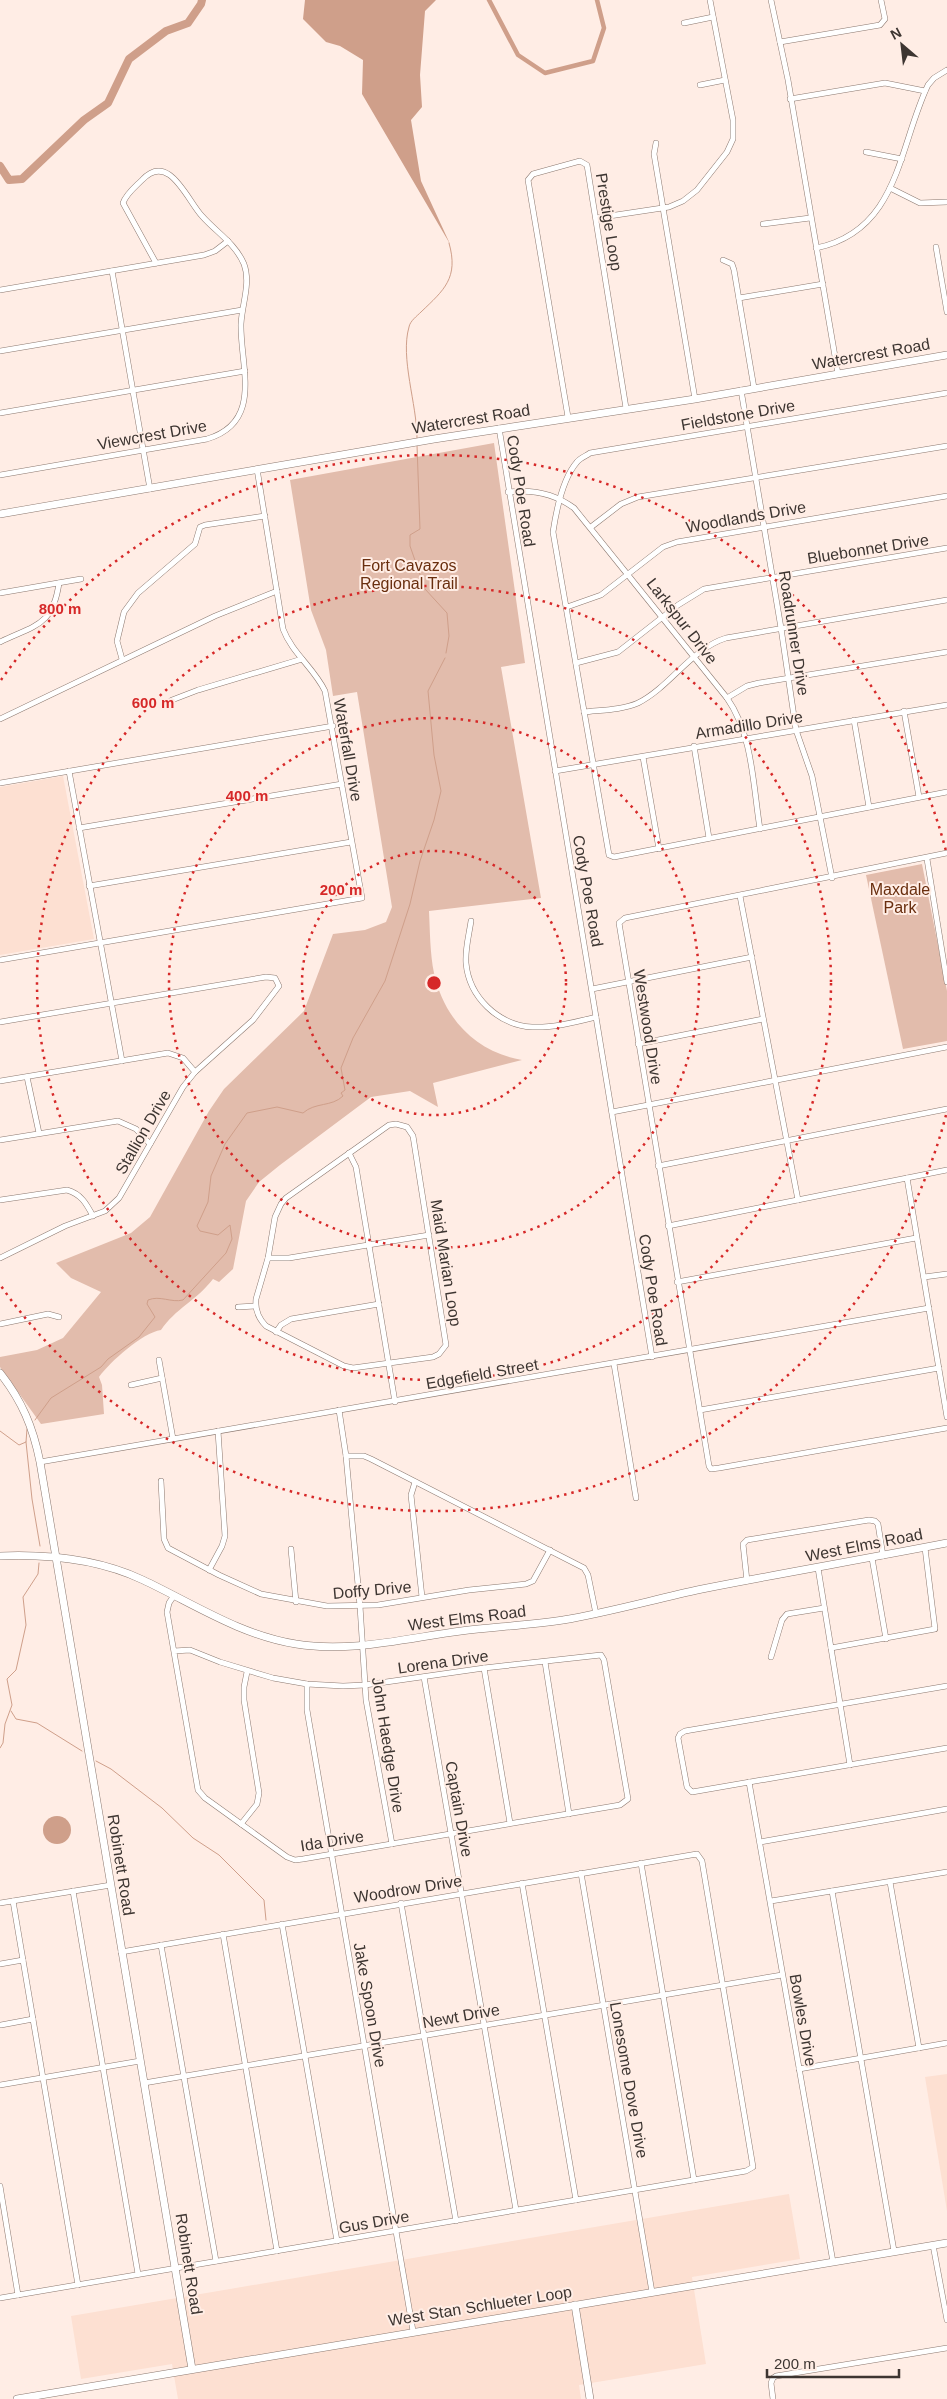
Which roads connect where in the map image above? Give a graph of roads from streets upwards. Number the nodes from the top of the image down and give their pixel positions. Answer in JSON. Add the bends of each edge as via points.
{"nodes":[{"id":1,"x":710,"y":0,"type":"edge"},
{"id":2,"x":771,"y":0,"type":"edge"},
{"id":3,"x":881,"y":0,"type":"edge"},
{"id":4,"x":713,"y":17,"type":"junction"},
{"id":5,"x":684,"y":24,"type":"dead end"},
{"id":6,"x":780,"y":42,"type":"junction"},
{"id":7,"x":947,"y":70,"type":"edge"},
{"id":8,"x":725,"y":80,"type":"junction"},
{"id":9,"x":700,"y":85,"type":"dead end"},
{"id":10,"x":925,"y":92,"type":"junction"},
{"id":11,"x":790,"y":99,"type":"junction"},
{"id":12,"x":656,"y":143,"type":"dead end"},
{"id":13,"x":866,"y":152,"type":"dead end"},
{"id":14,"x":902,"y":159,"type":"junction"},
{"id":15,"x":890,"y":188,"type":"junction"},
{"id":16,"x":947,"y":202,"type":"edge"},
{"id":17,"x":664,"y":208,"type":"junction"},
{"id":18,"x":596,"y":218,"type":"junction"},
{"id":19,"x":810,"y":218,"type":"junction"},
{"id":20,"x":763,"y":224,"type":"dead end"},
{"id":21,"x":228,"y":241,"type":"junction"},
{"id":22,"x":936,"y":247,"type":"dead end"},
{"id":23,"x":816,"y":248,"type":"junction"},
{"id":24,"x":723,"y":260,"type":"dead end"},
{"id":25,"x":156,"y":263,"type":"junction"},
{"id":26,"x":112,"y":271,"type":"junction"},
{"id":27,"x":822,"y":284,"type":"junction"},
{"id":28,"x":0,"y":290,"type":"edge"},
{"id":29,"x":739,"y":298,"type":"junction"},
{"id":30,"x":242,"y":310,"type":"junction"},
{"id":31,"x":947,"y":312,"type":"edge"},
{"id":32,"x":122,"y":330,"type":"junction"},
{"id":33,"x":0,"y":351,"type":"edge"},
{"id":34,"x":947,"y":355,"type":"edge"},
{"id":35,"x":245,"y":371,"type":"junction"},
{"id":36,"x":838,"y":374,"type":"junction"},
{"id":37,"x":754,"y":388,"type":"junction"},
{"id":38,"x":132,"y":390,"type":"junction"},
{"id":39,"x":741,"y":390,"type":"junction"},
{"id":40,"x":947,"y":393,"type":"edge"},
{"id":41,"x":695,"y":399,"type":"junction"},
{"id":42,"x":626,"y":408,"type":"junction"},
{"id":43,"x":0,"y":413,"type":"edge"},
{"id":44,"x":568,"y":417,"type":"junction"},
{"id":45,"x":747,"y":426,"type":"junction"},
{"id":46,"x":498,"y":428,"type":"junction"},
{"id":47,"x":947,"y":446,"type":"edge"},
{"id":48,"x":143,"y":450,"type":"junction"},
{"id":49,"x":257,"y":470,"type":"junction"},
{"id":50,"x":0,"y":475,"type":"edge"},
{"id":51,"x":754,"y":478,"type":"junction"},
{"id":52,"x":150,"y":489,"type":"junction"},
{"id":53,"x":508,"y":492,"type":"junction"},
{"id":54,"x":947,"y":496,"type":"edge"},
{"id":55,"x":560,"y":499,"type":"junction"},
{"id":56,"x":0,"y":514,"type":"edge"},
{"id":57,"x":265,"y":516,"type":"junction"},
{"id":58,"x":764,"y":526,"type":"junction"},
{"id":59,"x":591,"y":527,"type":"junction"},
{"id":60,"x":947,"y":548,"type":"edge"},
{"id":61,"x":629,"y":574,"type":"junction"},
{"id":62,"x":772,"y":577,"type":"junction"},
{"id":63,"x":81,"y":579,"type":"dead end"},
{"id":64,"x":59,"y":583,"type":"junction"},
{"id":65,"x":277,"y":592,"type":"junction"},
{"id":66,"x":0,"y":593,"type":"edge"},
{"id":67,"x":947,"y":600,"type":"edge"},
{"id":68,"x":567,"y":607,"type":"junction"},
{"id":69,"x":663,"y":617,"type":"junction"},
{"id":70,"x":781,"y":628,"type":"junction"},
{"id":71,"x":0,"y":642,"type":"edge"},
{"id":72,"x":947,"y":652,"type":"edge"},
{"id":73,"x":694,"y":658,"type":"junction"},
{"id":74,"x":122,"y":659,"type":"junction"},
{"id":75,"x":302,"y":659,"type":"junction"},
{"id":76,"x":576,"y":663,"type":"junction"},
{"id":77,"x":789,"y":678,"type":"junction"},
{"id":78,"x":728,"y":698,"type":"junction"},
{"id":79,"x":947,"y":705,"type":"edge"},
{"id":80,"x":164,"y":706,"type":"dead end"},
{"id":81,"x":904,"y":711,"type":"junction"},
{"id":82,"x":584,"y":712,"type":"junction"},
{"id":83,"x":0,"y":719,"type":"edge"},
{"id":84,"x":854,"y":720,"type":"junction"},
{"id":85,"x":333,"y":726,"type":"junction"},
{"id":86,"x":796,"y":730,"type":"junction"},
{"id":87,"x":746,"y":738,"type":"junction"},
{"id":88,"x":694,"y":746,"type":"junction"},
{"id":89,"x":644,"y":757,"type":"junction"},
{"id":90,"x":593,"y":765,"type":"junction"},
{"id":91,"x":69,"y":771,"type":"junction"},
{"id":92,"x":555,"y":771,"type":"junction"},
{"id":93,"x":0,"y":783,"type":"edge"},
{"id":94,"x":342,"y":784,"type":"junction"},
{"id":95,"x":947,"y":792,"type":"edge"},
{"id":96,"x":919,"y":797,"type":"junction"},
{"id":97,"x":870,"y":807,"type":"junction"},
{"id":98,"x":819,"y":817,"type":"junction"},
{"id":99,"x":79,"y":828,"type":"junction"},
{"id":100,"x":760,"y":829,"type":"junction"},
{"id":101,"x":709,"y":838,"type":"junction"},
{"id":102,"x":351,"y":842,"type":"junction"},
{"id":103,"x":659,"y":849,"type":"junction"},
{"id":104,"x":947,"y":853,"type":"edge"},
{"id":105,"x":926,"y":858,"type":"junction"},
{"id":106,"x":832,"y":878,"type":"junction"},
{"id":107,"x":90,"y":886,"type":"junction"},
{"id":108,"x":740,"y":896,"type":"junction"},
{"id":109,"x":472,"y":921,"type":"dead end"},
{"id":110,"x":100,"y":943,"type":"junction"},
{"id":111,"x":752,"y":957,"type":"junction"},
{"id":112,"x":0,"y":960,"type":"edge"},
{"id":113,"x":628,"y":982,"type":"junction"},
{"id":114,"x":947,"y":982,"type":"edge"},
{"id":115,"x":592,"y":989,"type":"junction"},
{"id":116,"x":111,"y":1003,"type":"junction"},
{"id":117,"x":596,"y":1017,"type":"junction"},
{"id":118,"x":763,"y":1019,"type":"junction"},
{"id":119,"x":0,"y":1022,"type":"edge"},
{"id":120,"x":638,"y":1044,"type":"junction"},
{"id":121,"x":947,"y":1047,"type":"edge"},
{"id":122,"x":122,"y":1061,"type":"junction"},
{"id":123,"x":195,"y":1072,"type":"junction"},
{"id":124,"x":27,"y":1077,"type":"junction"},
{"id":125,"x":775,"y":1080,"type":"junction"},
{"id":126,"x":0,"y":1081,"type":"edge"},
{"id":127,"x":648,"y":1104,"type":"junction"},
{"id":128,"x":947,"y":1109,"type":"edge"},
{"id":129,"x":612,"y":1112,"type":"junction"},
{"id":130,"x":39,"y":1133,"type":"junction"},
{"id":131,"x":0,"y":1140,"type":"edge"},
{"id":132,"x":786,"y":1141,"type":"junction"},
{"id":133,"x":150,"y":1144,"type":"junction"},
{"id":134,"x":349,"y":1153,"type":"junction"},
{"id":135,"x":658,"y":1166,"type":"junction"},
{"id":136,"x":947,"y":1170,"type":"edge"},
{"id":137,"x":907,"y":1178,"type":"junction"},
{"id":138,"x":0,"y":1200,"type":"edge"},
{"id":139,"x":798,"y":1200,"type":"junction"},
{"id":140,"x":93,"y":1216,"type":"junction"},
{"id":141,"x":668,"y":1226,"type":"junction"},
{"id":142,"x":429,"y":1235,"type":"junction"},
{"id":143,"x":916,"y":1238,"type":"junction"},
{"id":144,"x":369,"y":1245,"type":"junction"},
{"id":145,"x":0,"y":1258,"type":"edge"},
{"id":146,"x":268,"y":1258,"type":"junction"},
{"id":147,"x":947,"y":1274,"type":"edge"},
{"id":148,"x":924,"y":1277,"type":"junction"},
{"id":149,"x":678,"y":1282,"type":"junction"},
{"id":150,"x":379,"y":1304,"type":"junction"},
{"id":151,"x":255,"y":1306,"type":"junction"},
{"id":152,"x":238,"y":1307,"type":"dead end"},
{"id":153,"x":929,"y":1308,"type":"junction"},
{"id":154,"x":59,"y":1316,"type":"dead end"},
{"id":155,"x":0,"y":1324,"type":"edge"},
{"id":156,"x":276,"y":1332,"type":"junction"},
{"id":157,"x":690,"y":1350,"type":"junction"},
{"id":158,"x":652,"y":1357,"type":"junction"},
{"id":159,"x":159,"y":1360,"type":"dead end"},
{"id":160,"x":388,"y":1364,"type":"junction"},
{"id":161,"x":614,"y":1364,"type":"junction"},
{"id":162,"x":939,"y":1368,"type":"junction"},
{"id":163,"x":0,"y":1373,"type":"edge"},
{"id":164,"x":162,"y":1378,"type":"junction"},
{"id":165,"x":3,"y":1382,"type":"edge"},
{"id":166,"x":131,"y":1385,"type":"dead end"},
{"id":167,"x":395,"y":1402,"type":"junction"},
{"id":168,"x":339,"y":1410,"type":"junction"},
{"id":169,"x":700,"y":1410,"type":"junction"},
{"id":170,"x":947,"y":1417,"type":"edge"},
{"id":171,"x":947,"y":1428,"type":"edge"},
{"id":172,"x":218,"y":1431,"type":"junction"},
{"id":173,"x":174,"y":1439,"type":"junction"},
{"id":174,"x":346,"y":1456,"type":"junction"},
{"id":175,"x":40,"y":1462,"type":"junction"},
{"id":176,"x":160,"y":1481,"type":"dead end"},
{"id":177,"x":415,"y":1482,"type":"junction"},
{"id":178,"x":636,"y":1498,"type":"dead end"},
{"id":179,"x":947,"y":1543,"type":"edge"},
{"id":180,"x":925,"y":1548,"type":"junction"},
{"id":181,"x":291,"y":1549,"type":"dead end"},
{"id":182,"x":550,"y":1550,"type":"junction"},
{"id":183,"x":0,"y":1556,"type":"edge"},
{"id":184,"x":56,"y":1556,"type":"junction"},
{"id":185,"x":884,"y":1556,"type":"junction"},
{"id":186,"x":872,"y":1558,"type":"junction"},
{"id":187,"x":818,"y":1568,"type":"junction"},
{"id":188,"x":209,"y":1570,"type":"junction"},
{"id":189,"x":747,"y":1581,"type":"junction"},
{"id":190,"x":173,"y":1597,"type":"junction"},
{"id":191,"x":422,"y":1597,"type":"junction"},
{"id":192,"x":296,"y":1602,"type":"junction"},
{"id":193,"x":360,"y":1606,"type":"junction"},
{"id":194,"x":824,"y":1608,"type":"junction"},
{"id":195,"x":596,"y":1614,"type":"junction"},
{"id":196,"x":886,"y":1639,"type":"junction"},
{"id":197,"x":364,"y":1646,"type":"junction"},
{"id":198,"x":831,"y":1648,"type":"junction"},
{"id":199,"x":174,"y":1650,"type":"junction"},
{"id":200,"x":771,"y":1657,"type":"dead end"},
{"id":201,"x":545,"y":1662,"type":"junction"},
{"id":202,"x":484,"y":1668,"type":"junction"},
{"id":203,"x":247,"y":1672,"type":"junction"},
{"id":204,"x":424,"y":1677,"type":"junction"},
{"id":205,"x":307,"y":1684,"type":"junction"},
{"id":206,"x":365,"y":1685,"type":"junction"},
{"id":207,"x":947,"y":1686,"type":"edge"},
{"id":208,"x":840,"y":1705,"type":"junction"},
{"id":209,"x":947,"y":1748,"type":"edge"},
{"id":210,"x":850,"y":1765,"type":"junction"},
{"id":211,"x":749,"y":1782,"type":"junction"},
{"id":212,"x":626,"y":1802,"type":"joint"},
{"id":213,"x":947,"y":1810,"type":"edge"},
{"id":214,"x":569,"y":1814,"type":"junction"},
{"id":215,"x":510,"y":1823,"type":"junction"},
{"id":216,"x":241,"y":1824,"type":"junction"},
{"id":217,"x":451,"y":1834,"type":"junction"},
{"id":218,"x":760,"y":1842,"type":"junction"},
{"id":219,"x":392,"y":1844,"type":"junction"},
{"id":220,"x":332,"y":1854,"type":"junction"},
{"id":221,"x":641,"y":1863,"type":"junction"},
{"id":222,"x":947,"y":1872,"type":"edge"},
{"id":223,"x":581,"y":1873,"type":"junction"},
{"id":224,"x":890,"y":1882,"type":"junction"},
{"id":225,"x":522,"y":1883,"type":"junction"},
{"id":226,"x":111,"y":1885,"type":"junction"},
{"id":227,"x":73,"y":1892,"type":"junction"},
{"id":228,"x":832,"y":1892,"type":"junction"},
{"id":229,"x":461,"y":1894,"type":"junction"},
{"id":230,"x":13,"y":1901,"type":"junction"},
{"id":231,"x":771,"y":1901,"type":"junction"},
{"id":232,"x":0,"y":1903,"type":"edge"},
{"id":233,"x":401,"y":1903,"type":"junction"},
{"id":234,"x":342,"y":1913,"type":"junction"},
{"id":235,"x":282,"y":1924,"type":"junction"},
{"id":236,"x":223,"y":1934,"type":"junction"},
{"id":237,"x":161,"y":1945,"type":"junction"},
{"id":238,"x":121,"y":1952,"type":"junction"},
{"id":239,"x":23,"y":1960,"type":"junction"},
{"id":240,"x":0,"y":1964,"type":"edge"},
{"id":241,"x":782,"y":1974,"type":"junction"},
{"id":242,"x":723,"y":1985,"type":"junction"},
{"id":243,"x":663,"y":1995,"type":"junction"},
{"id":244,"x":604,"y":2005,"type":"junction"},
{"id":245,"x":544,"y":2015,"type":"junction"},
{"id":246,"x":33,"y":2019,"type":"junction"},
{"id":247,"x":1,"y":2025,"type":"edge"},
{"id":248,"x":484,"y":2025,"type":"junction"},
{"id":249,"x":424,"y":2036,"type":"junction"},
{"id":250,"x":947,"y":2043,"type":"edge"},
{"id":251,"x":364,"y":2046,"type":"junction"},
{"id":252,"x":919,"y":2048,"type":"junction"},
{"id":253,"x":305,"y":2056,"type":"junction"},
{"id":254,"x":860,"y":2059,"type":"junction"},
{"id":255,"x":140,"y":2062,"type":"junction"},
{"id":256,"x":246,"y":2066,"type":"junction"},
{"id":257,"x":103,"y":2068,"type":"junction"},
{"id":258,"x":799,"y":2069,"type":"junction"},
{"id":259,"x":184,"y":2076,"type":"junction"},
{"id":260,"x":43,"y":2078,"type":"junction"},
{"id":261,"x":144,"y":2083,"type":"junction"},
{"id":262,"x":0,"y":2085,"type":"edge"},
{"id":263,"x":694,"y":2180,"type":"junction"},
{"id":264,"x":0,"y":2186,"type":"edge"},
{"id":265,"x":635,"y":2190,"type":"junction"},
{"id":266,"x":576,"y":2200,"type":"junction"},
{"id":267,"x":516,"y":2210,"type":"junction"},
{"id":268,"x":456,"y":2221,"type":"junction"},
{"id":269,"x":7,"y":2229,"type":"junction"},
{"id":270,"x":396,"y":2230,"type":"junction"},
{"id":271,"x":0,"y":2231,"type":"edge"},
{"id":272,"x":337,"y":2240,"type":"junction"},
{"id":273,"x":947,"y":2243,"type":"edge"},
{"id":274,"x":933,"y":2245,"type":"junction"},
{"id":275,"x":277,"y":2251,"type":"junction"},
{"id":276,"x":894,"y":2251,"type":"junction"},
{"id":277,"x":216,"y":2261,"type":"junction"},
{"id":278,"x":833,"y":2262,"type":"junction"},
{"id":279,"x":176,"y":2268,"type":"junction"},
{"id":280,"x":138,"y":2274,"type":"junction"},
{"id":281,"x":78,"y":2285,"type":"junction"},
{"id":282,"x":652,"y":2292,"type":"junction"},
{"id":283,"x":18,"y":2295,"type":"junction"},
{"id":284,"x":0,"y":2298,"type":"edge"},
{"id":285,"x":575,"y":2304,"type":"junction"},
{"id":286,"x":947,"y":2320,"type":"edge"},
{"id":287,"x":413,"y":2331,"type":"junction"},
{"id":288,"x":947,"y":2348,"type":"edge"},
{"id":289,"x":192,"y":2369,"type":"junction"},
{"id":290,"x":17,"y":2399,"type":"edge"},
{"id":291,"x":590,"y":2399,"type":"edge"},
{"id":292,"x":773,"y":2399,"type":"edge"}],
"edges":[{"from":1,"to":4,"type":"street"},
{"from":2,"to":6,"type":"street"},
{"from":3,"to":6,"type":"street","via":[[885,19],[880,25]]},
{"from":4,"to":5,"type":"street"},
{"from":4,"to":8,"type":"street"},
{"from":6,"to":11,"type":"street"},
{"from":7,"to":10,"type":"street","via":[[934,78]]},
{"from":8,"to":9,"type":"street"},
{"from":8,"to":17,"type":"street","via":[[733,120],[731,145],[696,190],[683,201]]},
{"from":10,"to":11,"type":"street","via":[[885,82]]},
{"from":10,"to":14,"type":"street"},
{"from":11,"to":19,"type":"street"},
{"from":12,"to":17,"type":"street","via":[[654,154]]},
{"from":13,"to":14,"type":"street"},
{"from":14,"to":15,"type":"street"},
{"from":15,"to":16,"type":"street","via":[[920,204]]},
{"from":15,"to":23,"type":"street","via":[[862,229],[841,241]]},
{"from":17,"to":18,"type":"street"},
{"from":17,"to":41,"type":"street"},
{"from":18,"to":42,"type":"street","name":"Prestige Loop"},
{"from":18,"to":44,"type":"street","name":"Prestige Loop","via":[[585,162],[529,177]]},
{"from":19,"to":20,"type":"street"},
{"from":19,"to":23,"type":"street"},
{"from":21,"to":25,"type":"street","via":[[210,254]]},
{"from":21,"to":25,"type":"street","name":"Viewcrest Drive","via":[[201,215],[177,180],[160,171],[147,175],[123,204]]},
{"from":21,"to":30,"type":"street","name":"Viewcrest Drive","via":[[245,267],[247,286]]},
{"from":22,"to":31,"type":"street"},
{"from":23,"to":27,"type":"street"},
{"from":24,"to":29,"type":"street","via":[[732,264]]},
{"from":25,"to":26,"type":"street"},
{"from":26,"to":28,"type":"street"},
{"from":26,"to":32,"type":"street"},
{"from":27,"to":29,"type":"street"},
{"from":27,"to":36,"type":"street"},
{"from":29,"to":37,"type":"street"},
{"from":30,"to":32,"type":"street"},
{"from":30,"to":35,"type":"street","name":"Viewcrest Drive"},
{"from":32,"to":33,"type":"street"},
{"from":32,"to":38,"type":"street"},
{"from":34,"to":36,"type":"street","name":"Watercrest Road"},
{"from":35,"to":38,"type":"street"},
{"from":35,"to":48,"type":"street","name":"Viewcrest Drive","via":[[247,389],[244,404],[234,424],[227,430],[208,439]]},
{"from":36,"to":37,"type":"street","name":"Watercrest Road"},
{"from":37,"to":39,"type":"street","name":"Watercrest Road"},
{"from":38,"to":43,"type":"street"},
{"from":38,"to":48,"type":"street"},
{"from":39,"to":41,"type":"street","name":"Watercrest Road"},
{"from":39,"to":45,"type":"street","name":"Roadrunner Drive"},
{"from":40,"to":45,"type":"street","name":"Fieldstone Drive"},
{"from":41,"to":42,"type":"street","name":"Watercrest Road"},
{"from":42,"to":44,"type":"street","name":"Watercrest Road"},
{"from":44,"to":46,"type":"street","name":"Watercrest Road"},
{"from":45,"to":51,"type":"street","name":"Roadrunner Drive"},
{"from":45,"to":55,"type":"street","name":"Fieldstone Drive","via":[[590,453],[576,462]]},
{"from":46,"to":49,"type":"street","name":"Watercrest Road"},
{"from":46,"to":53,"type":"street","name":"Cody Poe Road"},
{"from":47,"to":51,"type":"street"},
{"from":48,"to":50,"type":"street","name":"Viewcrest Drive"},
{"from":48,"to":52,"type":"street"},
{"from":49,"to":52,"type":"street","name":"Watercrest Road"},
{"from":49,"to":57,"type":"street","name":"Waterfall Drive"},
{"from":51,"to":58,"type":"street","name":"Roadrunner Drive"},
{"from":51,"to":59,"type":"street","via":[[638,497],[621,504]]},
{"from":52,"to":56,"type":"street","name":"Watercrest Road"},
{"from":53,"to":55,"type":"street","name":"Larkspur Drive","via":[[546,493]]},
{"from":53,"to":92,"type":"street","name":"Cody Poe Road"},
{"from":54,"to":58,"type":"street","name":"Woodlands Drive"},
{"from":55,"to":59,"type":"street","name":"Larkspur Drive","via":[[574,508]]},
{"from":55,"to":68,"type":"street","name":"Fieldstone Drive","via":[[553,532]]},
{"from":57,"to":65,"type":"street","name":"Waterfall Drive"},
{"from":57,"to":74,"type":"street","via":[[200,527],[195,544],[138,592],[124,612],[117,641]]},
{"from":58,"to":61,"type":"street","name":"Woodlands Drive","via":[[677,542],[663,547]]},
{"from":58,"to":62,"type":"street","name":"Roadrunner Drive"},
{"from":59,"to":61,"type":"street","name":"Larkspur Drive"},
{"from":60,"to":62,"type":"street","name":"Bluebonnet Drive"},
{"from":61,"to":68,"type":"street","name":"Woodlands Drive","via":[[601,595]]},
{"from":61,"to":69,"type":"street","name":"Larkspur Drive"},
{"from":62,"to":69,"type":"street","name":"Bluebonnet Drive","via":[[704,589]]},
{"from":62,"to":70,"type":"street","name":"Roadrunner Drive"},
{"from":63,"to":64,"type":"street"},
{"from":64,"to":66,"type":"street"},
{"from":64,"to":71,"type":"street","via":[[55,606],[48,617]]},
{"from":65,"to":74,"type":"street"},
{"from":65,"to":75,"type":"street","name":"Waterfall Drive","via":[[283,629]]},
{"from":67,"to":70,"type":"street"},
{"from":68,"to":76,"type":"street","name":"Fieldstone Drive"},
{"from":69,"to":73,"type":"street","name":"Larkspur Drive"},
{"from":69,"to":76,"type":"street","name":"Bluebonnet Drive","via":[[618,652]]},
{"from":70,"to":73,"type":"street","via":[[722,639]]},
{"from":70,"to":77,"type":"street","name":"Roadrunner Drive"},
{"from":72,"to":77,"type":"street"},
{"from":73,"to":78,"type":"street","name":"Larkspur Drive"},
{"from":73,"to":82,"type":"street","via":[[638,702],[620,708]]},
{"from":74,"to":83,"type":"street"},
{"from":75,"to":80,"type":"street","via":[[198,690]]},
{"from":75,"to":85,"type":"street","name":"Waterfall Drive","via":[[325,691]]},
{"from":76,"to":82,"type":"street","name":"Fieldstone Drive"},
{"from":77,"to":78,"type":"street","via":[[747,686]]},
{"from":77,"to":86,"type":"street","name":"Roadrunner Drive"},
{"from":78,"to":87,"type":"street","name":"Larkspur Drive","via":[[739,716]]},
{"from":79,"to":81,"type":"street","name":"Armadillo Drive"},
{"from":81,"to":84,"type":"street","name":"Armadillo Drive"},
{"from":81,"to":96,"type":"street"},
{"from":82,"to":90,"type":"street","name":"Fieldstone Drive"},
{"from":84,"to":86,"type":"street","name":"Armadillo Drive"},
{"from":84,"to":97,"type":"street"},
{"from":85,"to":91,"type":"street"},
{"from":85,"to":94,"type":"street","name":"Waterfall Drive"},
{"from":86,"to":87,"type":"street","name":"Armadillo Drive"},
{"from":86,"to":98,"type":"street","name":"Roadrunner Drive","via":[[811,770]]},
{"from":87,"to":88,"type":"street","name":"Armadillo Drive"},
{"from":87,"to":100,"type":"street","name":"Larkspur Drive"},
{"from":88,"to":89,"type":"street","name":"Armadillo Drive"},
{"from":88,"to":101,"type":"street"},
{"from":89,"to":90,"type":"street","name":"Armadillo Drive"},
{"from":89,"to":103,"type":"street"},
{"from":90,"to":92,"type":"street","name":"Armadillo Drive"},
{"from":90,"to":103,"type":"street","name":"Fieldstone Drive","via":[[609,855],[614,858]]},
{"from":91,"to":93,"type":"street"},
{"from":91,"to":99,"type":"street"},
{"from":92,"to":115,"type":"street","name":"Cody Poe Road"},
{"from":94,"to":99,"type":"street"},
{"from":94,"to":102,"type":"street","name":"Waterfall Drive"},
{"from":95,"to":96,"type":"street"},
{"from":96,"to":97,"type":"street"},
{"from":97,"to":98,"type":"street"},
{"from":98,"to":100,"type":"street"},
{"from":98,"to":106,"type":"street","name":"Roadrunner Drive"},
{"from":99,"to":107,"type":"street"},
{"from":100,"to":101,"type":"street"},
{"from":101,"to":103,"type":"street"},
{"from":102,"to":107,"type":"street"},
{"from":102,"to":110,"type":"street","name":"Waterfall Drive","via":[[362,898]]},
{"from":104,"to":105,"type":"street","name":"Westwood Drive"},
{"from":105,"to":106,"type":"street","name":"Westwood Drive"},
{"from":105,"to":114,"type":"street"},
{"from":106,"to":108,"type":"street","name":"Westwood Drive"},
{"from":107,"to":110,"type":"street"},
{"from":108,"to":111,"type":"street"},
{"from":108,"to":113,"type":"street","name":"Westwood Drive","via":[[622,919],[619,927]]},
{"from":109,"to":117,"type":"street","via":[[466,950],[468,973],[476,994],[496,1014],[510,1022],[533,1027]]},
{"from":110,"to":112,"type":"street"},
{"from":110,"to":116,"type":"street"},
{"from":111,"to":113,"type":"street"},
{"from":111,"to":118,"type":"street"},
{"from":113,"to":115,"type":"street"},
{"from":113,"to":120,"type":"street","name":"Westwood Drive"},
{"from":115,"to":117,"type":"street","name":"Cody Poe Road"},
{"from":116,"to":119,"type":"street"},
{"from":116,"to":122,"type":"street"},
{"from":116,"to":123,"type":"street","name":"Stallion Drive","via":[[275,978],[277,990],[253,1020]]},
{"from":117,"to":129,"type":"street","name":"Cody Poe Road"},
{"from":118,"to":120,"type":"street"},
{"from":118,"to":125,"type":"street"},
{"from":120,"to":127,"type":"street","name":"Westwood Drive"},
{"from":121,"to":125,"type":"street"},
{"from":122,"to":123,"type":"street","via":[[168,1053],[182,1058]]},
{"from":122,"to":124,"type":"street"},
{"from":123,"to":133,"type":"street","name":"Stallion Drive"},
{"from":124,"to":126,"type":"street"},
{"from":124,"to":130,"type":"street"},
{"from":125,"to":127,"type":"street"},
{"from":125,"to":132,"type":"street"},
{"from":127,"to":129,"type":"street"},
{"from":127,"to":135,"type":"street","name":"Westwood Drive"},
{"from":128,"to":132,"type":"street"},
{"from":129,"to":158,"type":"street","name":"Cody Poe Road"},
{"from":130,"to":131,"type":"street"},
{"from":130,"to":133,"type":"street","via":[[118,1121],[136,1129]]},
{"from":132,"to":135,"type":"street"},
{"from":132,"to":139,"type":"street"},
{"from":133,"to":140,"type":"street","name":"Stallion Drive","via":[[119,1198],[105,1211]]},
{"from":134,"to":142,"type":"street","name":"Maid Marian Loop","via":[[389,1125],[407,1127],[413,1136]]},
{"from":134,"to":144,"type":"street","via":[[356,1167]]},
{"from":134,"to":146,"type":"street","name":"Maid Marian Loop","via":[[281,1204],[274,1217]]},
{"from":135,"to":141,"type":"street","name":"Westwood Drive"},
{"from":136,"to":137,"type":"street"},
{"from":137,"to":139,"type":"street"},
{"from":137,"to":143,"type":"street"},
{"from":138,"to":140,"type":"street","via":[[67,1190],[84,1200]]},
{"from":139,"to":141,"type":"street"},
{"from":140,"to":145,"type":"street","name":"Stallion Drive"},
{"from":141,"to":149,"type":"street","name":"Westwood Drive"},
{"from":142,"to":144,"type":"street"},
{"from":142,"to":160,"type":"street","name":"Maid Marian Loop","via":[[446,1345],[433,1357]]},
{"from":143,"to":148,"type":"street"},
{"from":143,"to":149,"type":"street"},
{"from":144,"to":146,"type":"street","via":[[289,1258]]},
{"from":144,"to":150,"type":"street"},
{"from":146,"to":151,"type":"street","name":"Maid Marian Loop"},
{"from":147,"to":148,"type":"street"},
{"from":148,"to":153,"type":"street"},
{"from":149,"to":157,"type":"street","name":"Westwood Drive"},
{"from":150,"to":156,"type":"street","via":[[291,1319],[281,1324]]},
{"from":150,"to":160,"type":"street"},
{"from":151,"to":152,"type":"street"},
{"from":151,"to":156,"type":"street","name":"Maid Marian Loop","via":[[262,1322]]},
{"from":153,"to":157,"type":"street","name":"Edgefield Street"},
{"from":153,"to":162,"type":"street"},
{"from":154,"to":155,"type":"street","via":[[48,1314]]},
{"from":156,"to":160,"type":"street","name":"Maid Marian Loop","via":[[344,1366],[363,1368]]},
{"from":157,"to":158,"type":"street","name":"Edgefield Street"},
{"from":157,"to":169,"type":"street","name":"Westwood Drive"},
{"from":158,"to":161,"type":"street","name":"Edgefield Street"},
{"from":159,"to":164,"type":"street"},
{"from":160,"to":167,"type":"street"},
{"from":161,"to":167,"type":"street","name":"Edgefield Street"},
{"from":161,"to":178,"type":"street"},
{"from":162,"to":169,"type":"street"},
{"from":162,"to":170,"type":"street"},
{"from":163,"to":165,"type":"street","name":"Robinett Road"},
{"from":164,"to":166,"type":"street"},
{"from":164,"to":173,"type":"street"},
{"from":165,"to":175,"type":"street","name":"Robinett Road","via":[[27,1414]]},
{"from":167,"to":168,"type":"street","name":"Edgefield Street"},
{"from":168,"to":172,"type":"street","name":"Edgefield Street"},
{"from":168,"to":174,"type":"street","name":"John Haedge Drive"},
{"from":169,"to":171,"type":"street","name":"Westwood Drive","via":[[710,1467],[714,1469]]},
{"from":172,"to":173,"type":"street","name":"Edgefield Street"},
{"from":172,"to":188,"type":"street","via":[[224,1536]]},
{"from":173,"to":175,"type":"street","name":"Edgefield Street"},
{"from":174,"to":177,"type":"street","via":[[364,1456]]},
{"from":174,"to":193,"type":"street","name":"John Haedge Drive"},
{"from":175,"to":184,"type":"street","name":"Robinett Road"},
{"from":176,"to":188,"type":"street","name":"Doffy Drive","via":[[165,1544]]},
{"from":177,"to":182,"type":"street"},
{"from":177,"to":191,"type":"street","via":[[411,1494]]},
{"from":179,"to":180,"type":"street","name":"West Elms Road"},
{"from":180,"to":185,"type":"street","name":"West Elms Road"},
{"from":180,"to":196,"type":"street","via":[[935,1629]]},
{"from":181,"to":192,"type":"street"},
{"from":182,"to":191,"type":"street","name":"Doffy Drive","via":[[529,1583]]},
{"from":182,"to":195,"type":"street","via":[[587,1571]]},
{"from":183,"to":184,"type":"street","name":"West Elms Road"},
{"from":184,"to":190,"type":"street","name":"West Elms Road","via":[[117,1570],[144,1580]]},
{"from":184,"to":226,"type":"street","name":"Robinett Road"},
{"from":185,"to":186,"type":"street","name":"West Elms Road"},
{"from":185,"to":189,"type":"street","via":[[878,1524],[869,1520],[748,1540],[743,1544]]},
{"from":186,"to":187,"type":"street","name":"West Elms Road"},
{"from":186,"to":196,"type":"street"},
{"from":187,"to":189,"type":"street","name":"West Elms Road"},
{"from":187,"to":194,"type":"street"},
{"from":188,"to":192,"type":"street","name":"Doffy Drive","via":[[261,1594]]},
{"from":189,"to":195,"type":"street","name":"West Elms Road"},
{"from":190,"to":197,"type":"street","name":"West Elms Road","via":[[234,1626],[288,1642]]},
{"from":190,"to":199,"type":"street","name":"Ida Drive","via":[[168,1612]]},
{"from":191,"to":193,"type":"street","name":"Doffy Drive"},
{"from":192,"to":193,"type":"street","name":"Doffy Drive"},
{"from":193,"to":197,"type":"street","name":"John Haedge Drive"},
{"from":194,"to":198,"type":"street"},
{"from":194,"to":200,"type":"street","via":[[787,1614],[782,1620]]},
{"from":195,"to":197,"type":"street","name":"West Elms Road"},
{"from":196,"to":198,"type":"street"},
{"from":197,"to":206,"type":"street","name":"John Haedge Drive"},
{"from":198,"to":208,"type":"street"},
{"from":199,"to":203,"type":"street","name":"Lorena Drive","via":[[190,1650]]},
{"from":199,"to":216,"type":"street","name":"Ida Drive","via":[[198,1790]]},
{"from":201,"to":202,"type":"street","name":"Lorena Drive"},
{"from":201,"to":212,"type":"street","name":"Lorena Drive","via":[[601,1654],[626,1786]]},
{"from":201,"to":214,"type":"street"},
{"from":202,"to":204,"type":"street","name":"Lorena Drive"},
{"from":202,"to":215,"type":"street"},
{"from":203,"to":205,"type":"street","name":"Lorena Drive"},
{"from":203,"to":216,"type":"street","via":[[244,1700],[259,1793],[257,1804]]},
{"from":204,"to":206,"type":"street","name":"Lorena Drive"},
{"from":204,"to":217,"type":"street","name":"Captain Drive"},
{"from":205,"to":206,"type":"street","name":"Lorena Drive"},
{"from":205,"to":220,"type":"street","name":"Jake Spoon Drive","via":[[307,1710]]},
{"from":206,"to":219,"type":"street","name":"John Haedge Drive"},
{"from":207,"to":208,"type":"street"},
{"from":208,"to":210,"type":"street"},
{"from":208,"to":211,"type":"street","via":[[680,1734],[678,1738],[690,1791]]},
{"from":209,"to":210,"type":"street"},
{"from":210,"to":211,"type":"street"},
{"from":211,"to":218,"type":"street","name":"Bowles Drive"},
{"from":212,"to":214,"type":"street","name":"Ida Drive"},
{"from":213,"to":218,"type":"street"},
{"from":214,"to":215,"type":"street","name":"Ida Drive"},
{"from":215,"to":217,"type":"street","name":"Ida Drive"},
{"from":216,"to":220,"type":"street","name":"Ida Drive","via":[[291,1859]]},
{"from":217,"to":219,"type":"street","name":"Ida Drive"},
{"from":217,"to":229,"type":"street","name":"Captain Drive"},
{"from":218,"to":231,"type":"street","name":"Bowles Drive"},
{"from":219,"to":220,"type":"street","name":"Ida Drive"},
{"from":220,"to":234,"type":"street","name":"Jake Spoon Drive"},
{"from":221,"to":223,"type":"street","name":"Woodrow Drive"},
{"from":221,"to":242,"type":"street","name":"Woodrow Drive","via":[[694,1854],[699,1856]]},
{"from":221,"to":243,"type":"street"},
{"from":222,"to":224,"type":"street"},
{"from":223,"to":225,"type":"street","name":"Woodrow Drive"},
{"from":223,"to":244,"type":"street","name":"Lonesome Dove Drive"},
{"from":224,"to":228,"type":"street"},
{"from":224,"to":252,"type":"street"},
{"from":225,"to":229,"type":"street","name":"Woodrow Drive"},
{"from":225,"to":245,"type":"street"},
{"from":226,"to":227,"type":"street"},
{"from":226,"to":238,"type":"street","name":"Robinett Road"},
{"from":227,"to":230,"type":"street"},
{"from":227,"to":257,"type":"street"},
{"from":228,"to":231,"type":"street"},
{"from":228,"to":254,"type":"street"},
{"from":229,"to":233,"type":"street","name":"Woodrow Drive"},
{"from":229,"to":248,"type":"street","name":"Captain Drive"},
{"from":230,"to":232,"type":"street"},
{"from":230,"to":239,"type":"street"},
{"from":231,"to":241,"type":"street","name":"Bowles Drive"},
{"from":233,"to":234,"type":"street","name":"Woodrow Drive"},
{"from":233,"to":249,"type":"street"},
{"from":234,"to":235,"type":"street","name":"Woodrow Drive"},
{"from":234,"to":251,"type":"street","name":"Jake Spoon Drive"},
{"from":235,"to":236,"type":"street","name":"Woodrow Drive"},
{"from":235,"to":253,"type":"street"},
{"from":236,"to":237,"type":"street","name":"Woodrow Drive"},
{"from":236,"to":256,"type":"street"},
{"from":237,"to":238,"type":"street","name":"Woodrow Drive"},
{"from":237,"to":259,"type":"street"},
{"from":238,"to":255,"type":"street","name":"Robinett Road"},
{"from":239,"to":240,"type":"street"},
{"from":239,"to":246,"type":"street"},
{"from":241,"to":242,"type":"street","name":"Newt Drive"},
{"from":241,"to":258,"type":"street","name":"Bowles Drive"},
{"from":242,"to":243,"type":"street","name":"Newt Drive"},
{"from":242,"to":263,"type":"street","name":"Gus Drive","via":[[753,2163],[752,2168],[746,2171]]},
{"from":243,"to":244,"type":"street","name":"Newt Drive"},
{"from":243,"to":263,"type":"street"},
{"from":244,"to":245,"type":"street","name":"Newt Drive"},
{"from":244,"to":265,"type":"street","name":"Lonesome Dove Drive"},
{"from":245,"to":248,"type":"street","name":"Newt Drive"},
{"from":245,"to":266,"type":"street"},
{"from":246,"to":247,"type":"street"},
{"from":246,"to":260,"type":"street"},
{"from":248,"to":249,"type":"street","name":"Newt Drive"},
{"from":248,"to":267,"type":"street","name":"Captain Drive"},
{"from":249,"to":251,"type":"street","name":"Newt Drive"},
{"from":249,"to":268,"type":"street"},
{"from":250,"to":252,"type":"street"},
{"from":251,"to":253,"type":"street","name":"Newt Drive"},
{"from":251,"to":270,"type":"street","name":"Jake Spoon Drive"},
{"from":252,"to":254,"type":"street"},
{"from":253,"to":256,"type":"street","name":"Newt Drive"},
{"from":253,"to":272,"type":"street"},
{"from":254,"to":258,"type":"street"},
{"from":254,"to":276,"type":"street"},
{"from":255,"to":257,"type":"street"},
{"from":255,"to":261,"type":"street","name":"Robinett Road"},
{"from":256,"to":259,"type":"street","name":"Newt Drive"},
{"from":256,"to":275,"type":"street"},
{"from":257,"to":260,"type":"street"},
{"from":257,"to":280,"type":"street"},
{"from":258,"to":278,"type":"street","name":"Bowles Drive"},
{"from":259,"to":261,"type":"street","name":"Newt Drive"},
{"from":259,"to":277,"type":"street"},
{"from":260,"to":262,"type":"street"},
{"from":260,"to":281,"type":"street"},
{"from":261,"to":279,"type":"street","name":"Robinett Road"},
{"from":263,"to":265,"type":"street","name":"Gus Drive"},
{"from":264,"to":269,"type":"street"},
{"from":265,"to":266,"type":"street","name":"Gus Drive"},
{"from":265,"to":282,"type":"street","name":"Lonesome Dove Drive"},
{"from":266,"to":267,"type":"street","name":"Gus Drive"},
{"from":267,"to":268,"type":"street","name":"Gus Drive"},
{"from":268,"to":270,"type":"street","name":"Gus Drive"},
{"from":269,"to":271,"type":"street"},
{"from":269,"to":283,"type":"street"},
{"from":270,"to":272,"type":"street","name":"Gus Drive"},
{"from":270,"to":287,"type":"street","name":"Jake Spoon Drive"},
{"from":272,"to":275,"type":"street","name":"Gus Drive"},
{"from":273,"to":274,"type":"street","name":"West Stan Schlueter Loop"},
{"from":274,"to":276,"type":"street","name":"West Stan Schlueter Loop"},
{"from":274,"to":286,"type":"street"},
{"from":275,"to":277,"type":"street","name":"Gus Drive"},
{"from":276,"to":278,"type":"street","name":"West Stan Schlueter Loop"},
{"from":277,"to":279,"type":"street","name":"Gus Drive"},
{"from":278,"to":282,"type":"street","name":"West Stan Schlueter Loop"},
{"from":279,"to":280,"type":"street","name":"Gus Drive"},
{"from":279,"to":289,"type":"street","name":"Robinett Road"},
{"from":280,"to":281,"type":"street","name":"Gus Drive"},
{"from":281,"to":283,"type":"street","name":"Gus Drive"},
{"from":282,"to":285,"type":"street","name":"West Stan Schlueter Loop"},
{"from":283,"to":284,"type":"street","name":"Gus Drive"},
{"from":285,"to":287,"type":"street","name":"West Stan Schlueter Loop"},
{"from":285,"to":291,"type":"street"},
{"from":287,"to":289,"type":"street","name":"West Stan Schlueter Loop"},
{"from":288,"to":292,"type":"street","via":[[773,2378]]},
{"from":289,"to":290,"type":"street","name":"West Stan Schlueter Loop"}]}
